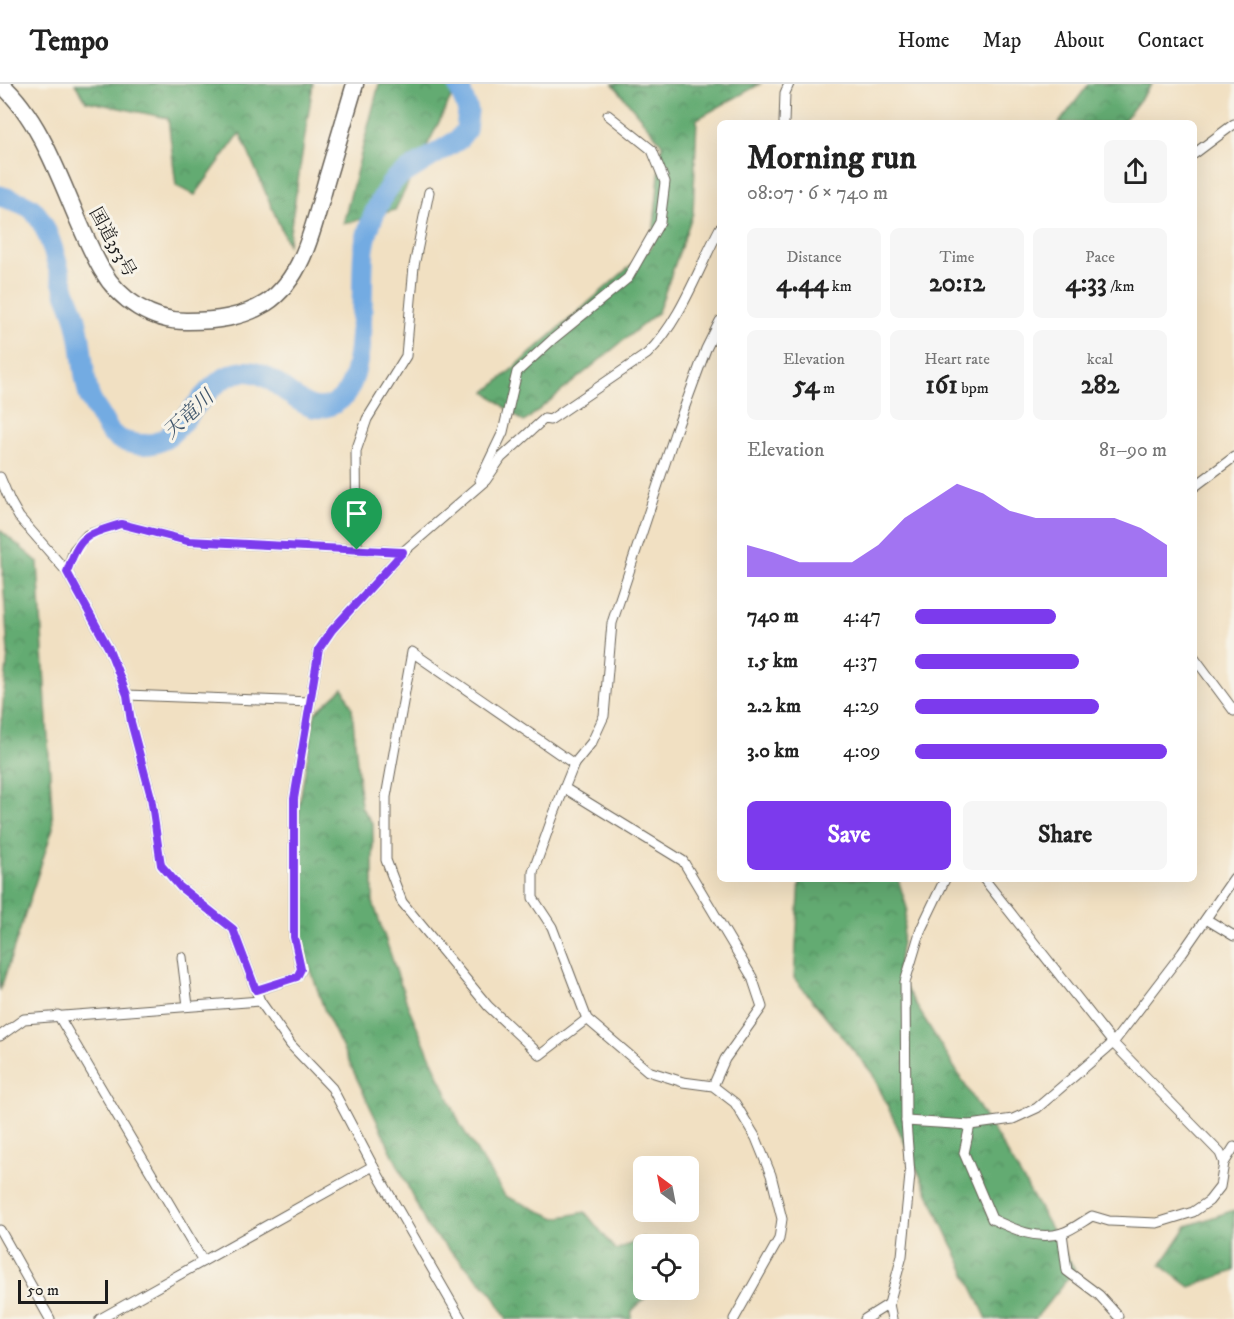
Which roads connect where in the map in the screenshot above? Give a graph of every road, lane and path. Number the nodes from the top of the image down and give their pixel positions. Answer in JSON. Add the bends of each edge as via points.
{"nodes":[{"id":1,"x":2,"y":84,"type":"edge"},
{"id":2,"x":355,"y":84,"type":"edge"},
{"id":3,"x":789,"y":84,"type":"edge"},
{"id":4,"x":608,"y":115,"type":"dead end"},
{"id":5,"x":784,"y":120,"type":"edge"},
{"id":6,"x":1234,"y":124,"type":"edge"},
{"id":7,"x":1197,"y":152,"type":"edge"},
{"id":8,"x":429,"y":192,"type":"dead end"},
{"id":9,"x":717,"y":234,"type":"edge"},
{"id":10,"x":717,"y":327,"type":"edge"},
{"id":11,"x":1234,"y":457,"type":"edge"},
{"id":12,"x":0,"y":477,"type":"edge"},
{"id":13,"x":1197,"y":485,"type":"edge"},
{"id":14,"x":477,"y":488,"type":"junction"},
{"id":15,"x":357,"y":550,"type":"junction"},
{"id":16,"x":403,"y":552,"type":"junction"},
{"id":17,"x":67,"y":572,"type":"junction"},
{"id":18,"x":1197,"y":661,"type":"edge"},
{"id":19,"x":127,"y":695,"type":"junction"},
{"id":20,"x":310,"y":702,"type":"junction"},
{"id":21,"x":1234,"y":711,"type":"edge"},
{"id":22,"x":574,"y":764,"type":"junction"},
{"id":23,"x":566,"y":789,"type":"junction"},
{"id":24,"x":1234,"y":878,"type":"edge"},
{"id":25,"x":944,"y":882,"type":"edge"},
{"id":26,"x":986,"y":882,"type":"edge"},
{"id":27,"x":1206,"y":919,"type":"junction"},
{"id":28,"x":1234,"y":936,"type":"edge"},
{"id":29,"x":182,"y":957,"type":"dead end"},
{"id":30,"x":256,"y":990,"type":"junction"},
{"id":31,"x":260,"y":1001,"type":"junction"},
{"id":32,"x":188,"y":1006,"type":"junction"},
{"id":33,"x":57,"y":1015,"type":"junction"},
{"id":34,"x":587,"y":1019,"type":"junction"},
{"id":35,"x":0,"y":1036,"type":"edge"},
{"id":36,"x":1113,"y":1043,"type":"junction"},
{"id":37,"x":712,"y":1086,"type":"junction"},
{"id":38,"x":906,"y":1121,"type":"junction"},
{"id":39,"x":970,"y":1125,"type":"junction"},
{"id":40,"x":1234,"y":1147,"type":"edge"},
{"id":41,"x":1224,"y":1163,"type":"junction"},
{"id":42,"x":373,"y":1166,"type":"junction"},
{"id":43,"x":0,"y":1230,"type":"edge"},
{"id":44,"x":1062,"y":1233,"type":"junction"},
{"id":45,"x":203,"y":1261,"type":"junction"},
{"id":46,"x":889,"y":1304,"type":"junction"},
{"id":47,"x":1118,"y":1316,"type":"dead end"},
{"id":48,"x":50,"y":1319,"type":"edge"},
{"id":49,"x":100,"y":1319,"type":"edge"},
{"id":50,"x":461,"y":1319,"type":"edge"},
{"id":51,"x":734,"y":1319,"type":"edge"},
{"id":52,"x":865,"y":1319,"type":"edge"},
{"id":53,"x":892,"y":1319,"type":"edge"}],
"edges":[{"from":1,"to":2,"type":"highway","name":"国道353号","via":[[27,112],[111,283],[128,300],[151,313],[175,321],[217,321],[266,303],[291,277],[307,245]]},
{"from":3,"to":5,"type":"street"},
{"from":4,"to":14,"type":"street","via":[[652,150],[665,182],[660,222],[628,278],[517,372],[503,432]]},
{"from":6,"to":7,"type":"street"},
{"from":8,"to":15,"type":"street","via":[[414,266],[406,356],[367,419],[356,451]]},
{"from":9,"to":14,"type":"street","via":[[659,342],[550,420],[544,419],[501,458]]},
{"from":10,"to":22,"type":"street","via":[[675,433],[612,622],[604,716],[592,742]]},
{"from":11,"to":13,"type":"street"},
{"from":12,"to":17,"type":"street","via":[[19,517]]},
{"from":14,"to":16,"type":"street"},
{"from":15,"to":16,"type":"street"},
{"from":15,"to":17,"type":"street","via":[[188,541],[121,524],[87,536],[74,550]]},
{"from":16,"to":20,"type":"street","via":[[319,649]]},
{"from":17,"to":19,"type":"street","via":[[109,649]]},
{"from":18,"to":21,"type":"street"},
{"from":19,"to":20,"type":"street"},
{"from":19,"to":30,"type":"street","via":[[151,797],[161,865],[180,887],[233,929]]},
{"from":20,"to":30,"type":"street","via":[[294,799],[294,937],[301,969],[297,977]]},
{"from":22,"to":23,"type":"street"},
{"from":22,"to":34,"type":"street","via":[[412,652],[386,797],[386,860],[402,902],[488,1006],[540,1056]]},
{"from":23,"to":34,"type":"street","via":[[533,872],[533,898],[552,927]]},
{"from":23,"to":37,"type":"street","via":[[683,861],[752,977],[762,1007],[725,1059]]},
{"from":24,"to":27,"type":"street"},
{"from":25,"to":38,"type":"street","via":[[921,929],[905,982]]},
{"from":26,"to":36,"type":"street"},
{"from":27,"to":28,"type":"street"},
{"from":27,"to":36,"type":"street"},
{"from":29,"to":32,"type":"street"},
{"from":30,"to":31,"type":"street"},
{"from":31,"to":32,"type":"street"},
{"from":31,"to":42,"type":"street","via":[[291,1045],[332,1088]]},
{"from":32,"to":33,"type":"street"},
{"from":33,"to":35,"type":"street","via":[[24,1019]]},
{"from":33,"to":45,"type":"street"},
{"from":34,"to":37,"type":"street","via":[[648,1071]]},
{"from":36,"to":39,"type":"street","via":[[1037,1108],[1013,1119]]},
{"from":36,"to":41,"type":"street","via":[[1220,1153]]},
{"from":37,"to":51,"type":"street","via":[[735,1103],[756,1138],[782,1219],[779,1239]]},
{"from":38,"to":39,"type":"street"},
{"from":38,"to":46,"type":"street","via":[[910,1175],[907,1215],[902,1256]]},
{"from":39,"to":44,"type":"street","via":[[964,1153],[992,1219],[1038,1236]]},
{"from":40,"to":41,"type":"street"},
{"from":41,"to":44,"type":"street","via":[[1220,1187],[1209,1201],[1192,1212],[1157,1223],[1109,1221],[1092,1216]]},
{"from":42,"to":45,"type":"street"},
{"from":42,"to":50,"type":"street"},
{"from":43,"to":48,"type":"street"},
{"from":44,"to":47,"type":"street","via":[[1066,1271],[1099,1295]]},
{"from":45,"to":49,"type":"street"},
{"from":46,"to":52,"type":"street"},
{"from":46,"to":53,"type":"street"}]}
